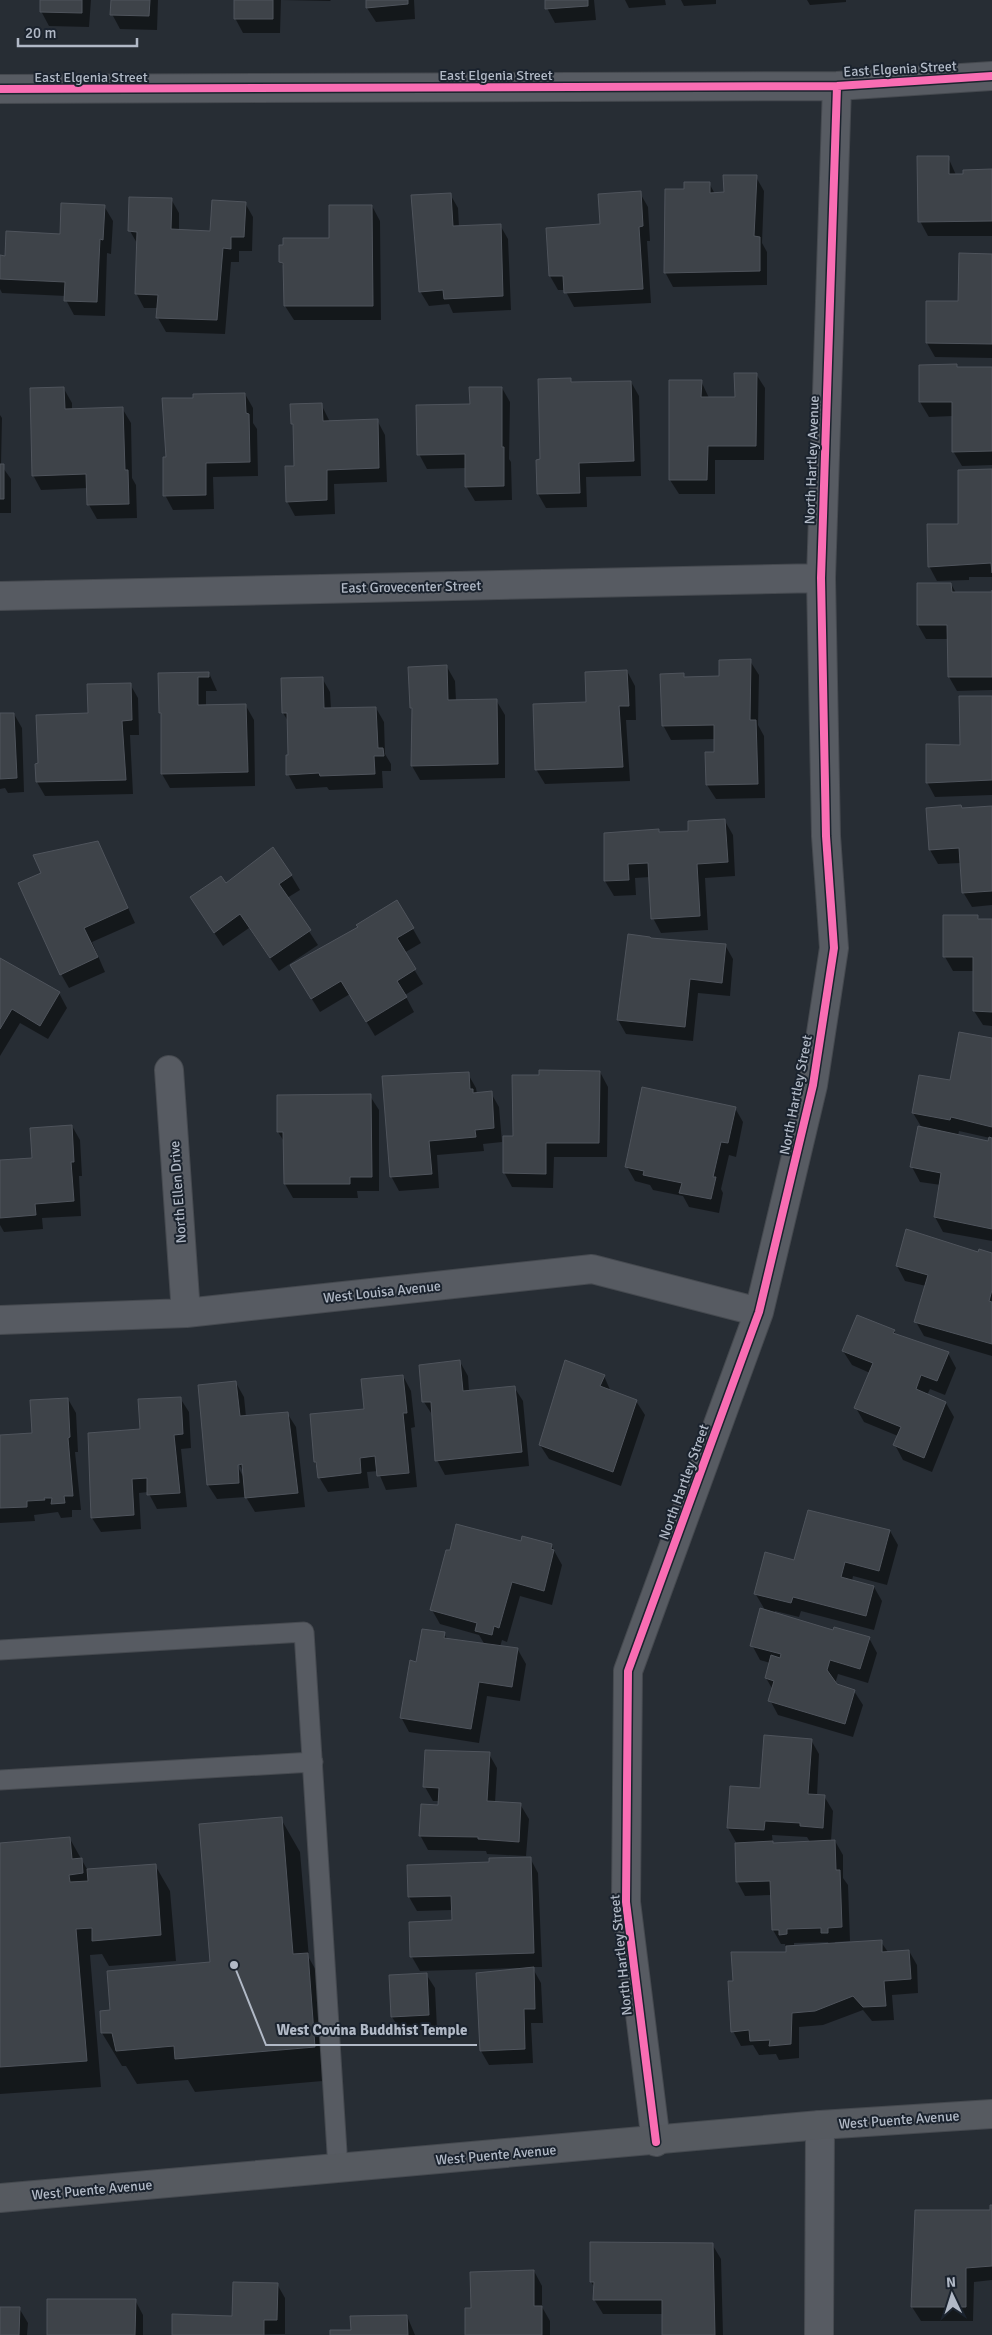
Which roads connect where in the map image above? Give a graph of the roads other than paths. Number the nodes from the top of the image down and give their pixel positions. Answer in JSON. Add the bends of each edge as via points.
{"nodes":[{"id":1,"x":992,"y":76,"type":"edge"},
{"id":2,"x":837,"y":86,"type":"junction"},
{"id":3,"x":0,"y":89,"type":"edge"},
{"id":4,"x":821,"y":578,"type":"junction"},
{"id":5,"x":0,"y":596,"type":"edge"},
{"id":6,"x":826,"y":836,"type":"joint"},
{"id":7,"x":169,"y":1070,"type":"dead end"},
{"id":8,"x":759,"y":1312,"type":"junction"},
{"id":9,"x":186,"y":1313,"type":"junction"},
{"id":10,"x":0,"y":1320,"type":"edge"},
{"id":11,"x":0,"y":1650,"type":"edge"},
{"id":12,"x":312,"y":1762,"type":"junction"},
{"id":13,"x":0,"y":1780,"type":"edge"},
{"id":14,"x":992,"y":2114,"type":"edge"},
{"id":15,"x":820,"y":2125,"type":"junction"},
{"id":16,"x":656,"y":2142,"type":"junction"},
{"id":17,"x":338,"y":2168,"type":"junction"},
{"id":18,"x":0,"y":2198,"type":"edge"},
{"id":19,"x":819,"y":2335,"type":"edge"}],
"edges":[{"from":1,"to":2,"type":"street","name":"East Elgenia Street"},
{"from":2,"to":3,"type":"street","name":"East Elgenia Street"},
{"from":2,"to":4,"type":"street","name":"North Hartley Avenue"},
{"from":4,"to":5,"type":"street","name":"East Grovecenter Street"},
{"from":4,"to":6,"type":"street","name":"North Hartley Avenue"},
{"from":6,"to":8,"type":"street","name":"North Hartley Street","via":[[834,948],[813,1085]]},
{"from":7,"to":9,"type":"street","name":"North Ellen Drive"},
{"from":8,"to":9,"type":"street","name":"West Louisa Avenue","via":[[592,1269]]},
{"from":8,"to":16,"type":"street","name":"North Hartley Street","via":[[628,1671],[626,1902]]},
{"from":9,"to":10,"type":"street","name":"West Louisa Avenue"},
{"from":11,"to":12,"type":"lane","via":[[304,1632]]},
{"from":12,"to":13,"type":"lane"},
{"from":12,"to":17,"type":"lane"},
{"from":14,"to":15,"type":"main road","name":"West Puente Avenue"},
{"from":15,"to":16,"type":"main road","name":"West Puente Avenue"},
{"from":15,"to":19,"type":"street"},
{"from":16,"to":17,"type":"main road","name":"West Puente Avenue"},
{"from":17,"to":18,"type":"main road","name":"West Puente Avenue"}]}
